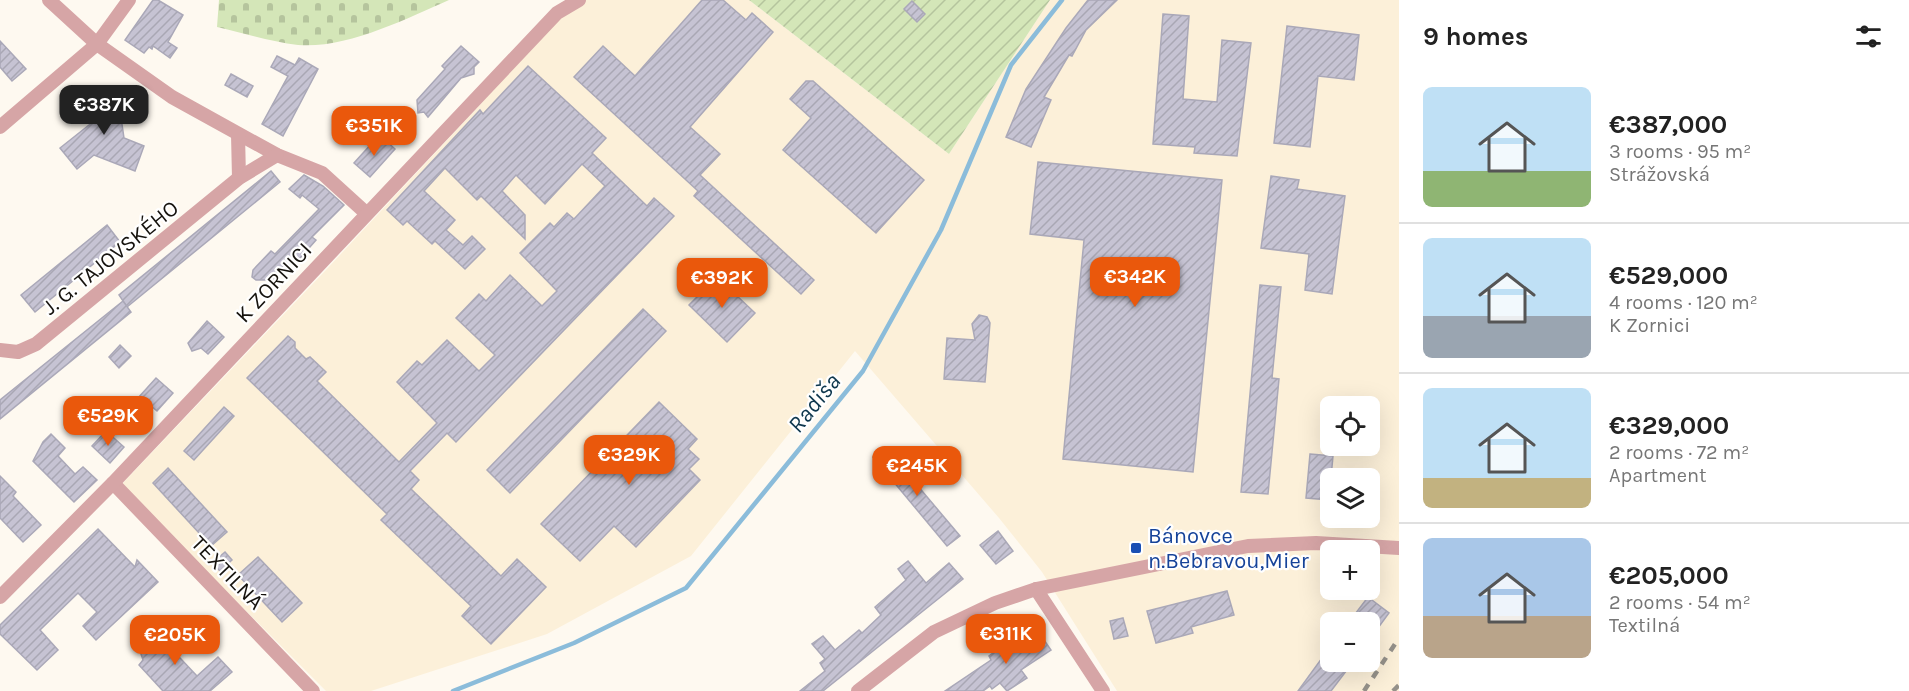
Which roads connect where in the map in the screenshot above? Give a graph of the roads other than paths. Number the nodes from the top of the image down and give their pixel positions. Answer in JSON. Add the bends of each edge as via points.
{"nodes":[{"id":1,"x":49,"y":0,"type":"edge"},
{"id":2,"x":129,"y":0,"type":"edge"},
{"id":3,"x":579,"y":0,"type":"edge"},
{"id":4,"x":97,"y":44,"type":"junction"},
{"id":5,"x":0,"y":127,"type":"edge"},
{"id":6,"x":238,"y":134,"type":"junction"},
{"id":7,"x":277,"y":155,"type":"junction"},
{"id":8,"x":239,"y":178,"type":"junction"},
{"id":9,"x":366,"y":213,"type":"junction"},
{"id":10,"x":0,"y":350,"type":"edge"},
{"id":11,"x":113,"y":483,"type":"junction"},
{"id":12,"x":1399,"y":548,"type":"edge"},
{"id":13,"x":1036,"y":589,"type":"junction"},
{"id":14,"x":0,"y":597,"type":"edge"},
{"id":15,"x":313,"y":691,"type":"edge"},
{"id":16,"x":858,"y":691,"type":"edge"},
{"id":17,"x":1103,"y":691,"type":"edge"}],
"edges":[{"from":1,"to":4,"type":"street"},
{"from":2,"to":4,"type":"street"},
{"from":3,"to":9,"type":"street","name":"K ZORNICI","via":[[556,13]]},
{"from":4,"to":5,"type":"street"},
{"from":4,"to":6,"type":"street","via":[[172,97]]},
{"from":6,"to":7,"type":"street"},
{"from":6,"to":8,"type":"street"},
{"from":7,"to":8,"type":"street","name":"J. G. TAJOVSKÉHO"},
{"from":7,"to":9,"type":"street","via":[[322,173]]},
{"from":8,"to":10,"type":"street","name":"J. G. TAJOVSKÉHO","via":[[36,344],[18,352]]},
{"from":9,"to":11,"type":"street","name":"K ZORNICI"},
{"from":11,"to":14,"type":"street","name":"K ZORNICI"},
{"from":11,"to":15,"type":"street","name":"TEXTILNÁ"},
{"from":12,"to":13,"type":"street","via":[[1325,543],[1248,546]]},
{"from":13,"to":16,"type":"street","via":[[995,603],[934,632]]},
{"from":13,"to":17,"type":"street"}]}
